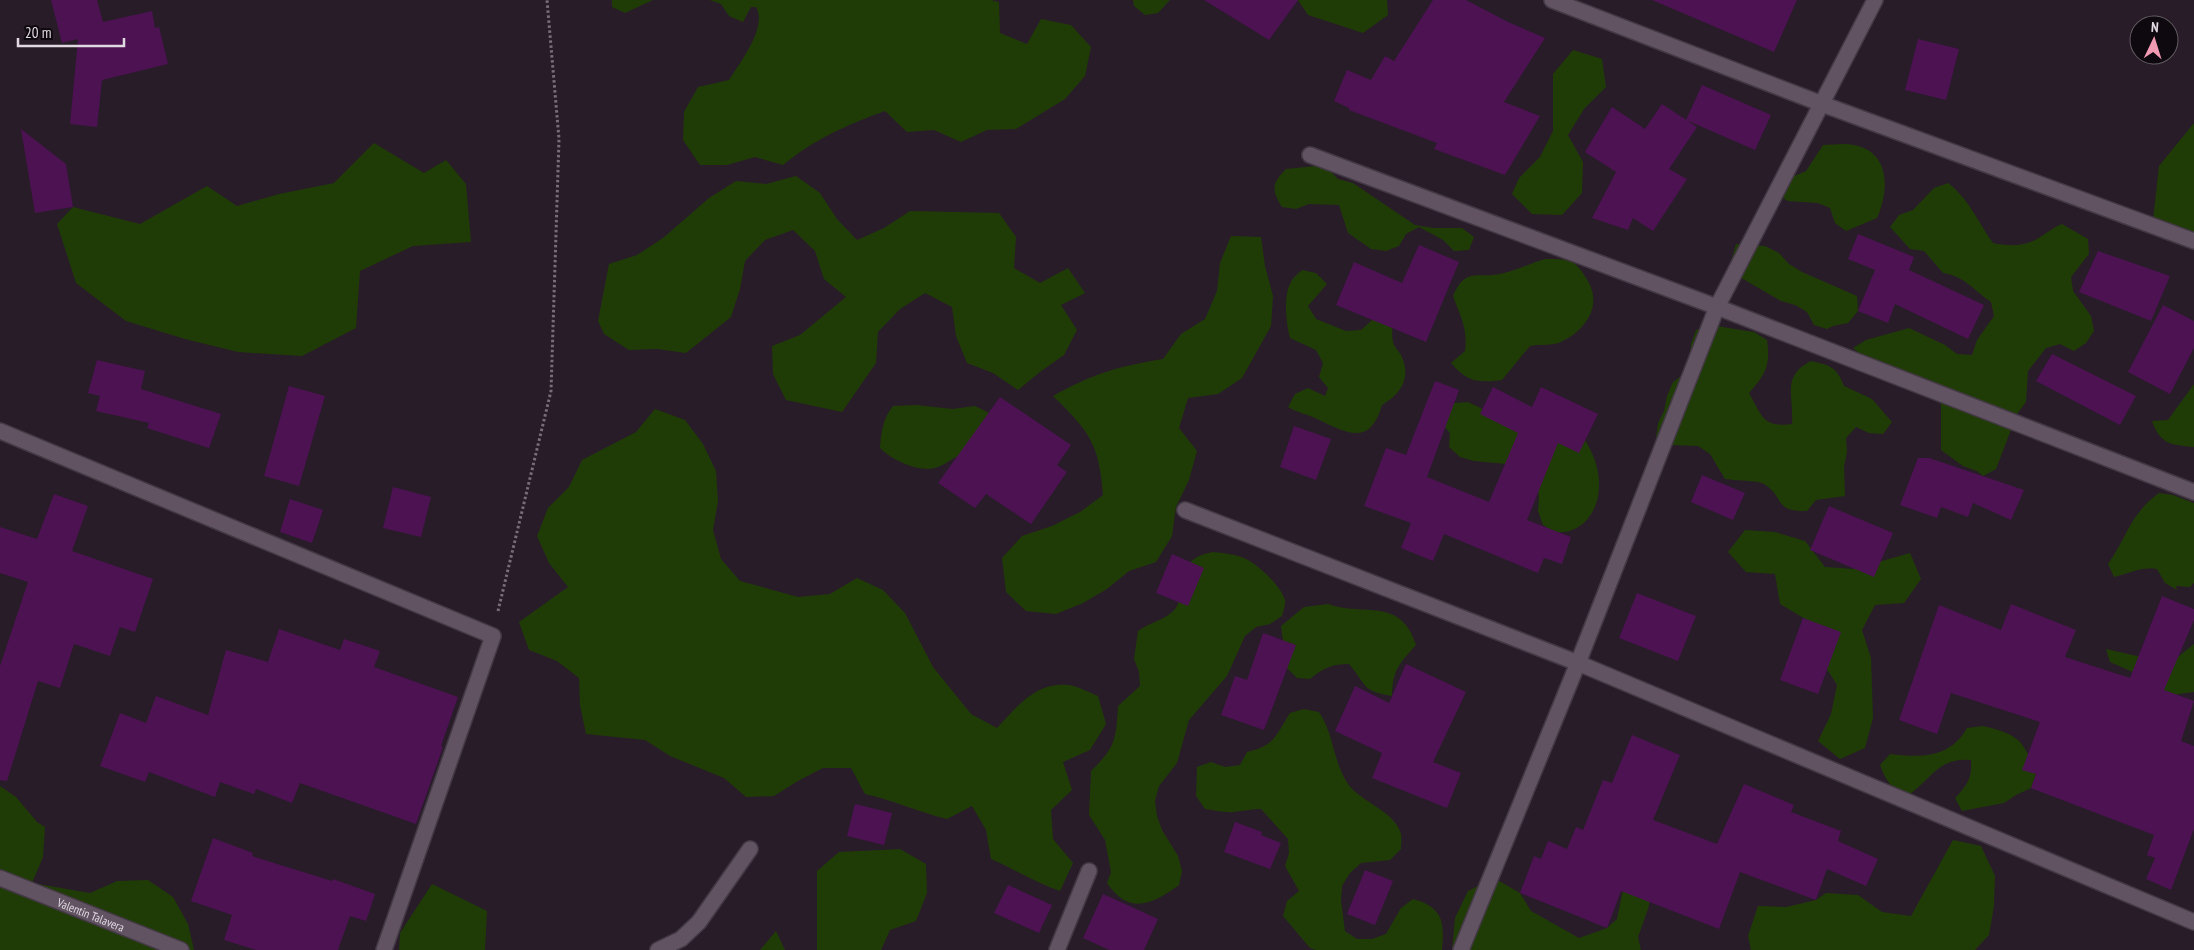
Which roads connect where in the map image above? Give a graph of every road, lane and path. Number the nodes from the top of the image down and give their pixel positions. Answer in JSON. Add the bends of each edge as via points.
{"nodes":[{"id":1,"x":547,"y":0,"type":"edge"},
{"id":2,"x":1552,"y":0,"type":"edge"},
{"id":3,"x":1875,"y":0,"type":"edge"},
{"id":4,"x":1822,"y":104,"type":"junction"},
{"id":5,"x":1310,"y":155,"type":"dead end"},
{"id":6,"x":2194,"y":241,"type":"edge"},
{"id":7,"x":1717,"y":307,"type":"junction"},
{"id":8,"x":0,"y":431,"type":"edge"},
{"id":9,"x":2194,"y":492,"type":"edge"},
{"id":10,"x":1185,"y":510,"type":"dead end"},
{"id":11,"x":493,"y":636,"type":"junction"},
{"id":12,"x":1578,"y":662,"type":"junction"},
{"id":13,"x":750,"y":849,"type":"dead end"},
{"id":14,"x":1089,"y":871,"type":"dead end"},
{"id":15,"x":0,"y":878,"type":"edge"},
{"id":16,"x":2194,"y":922,"type":"edge"},
{"id":17,"x":181,"y":950,"type":"edge"},
{"id":18,"x":384,"y":950,"type":"edge"},
{"id":19,"x":658,"y":950,"type":"edge"},
{"id":20,"x":1057,"y":950,"type":"edge"},
{"id":21,"x":1461,"y":950,"type":"edge"}],
"edges":[{"from":1,"to":11,"type":"path","via":[[559,139],[551,391]]},
{"from":2,"to":4,"type":"street"},
{"from":3,"to":4,"type":"street"},
{"from":4,"to":6,"type":"street"},
{"from":4,"to":7,"type":"street"},
{"from":5,"to":7,"type":"street"},
{"from":7,"to":9,"type":"street"},
{"from":7,"to":12,"type":"street"},
{"from":8,"to":11,"type":"street"},
{"from":10,"to":12,"type":"street"},
{"from":11,"to":18,"type":"street"},
{"from":12,"to":16,"type":"street"},
{"from":12,"to":21,"type":"street"},
{"from":13,"to":19,"type":"street","via":[[699,922],[682,939]]},
{"from":14,"to":20,"type":"street"},
{"from":15,"to":17,"type":"street","name":"Valentin Talavera"}]}
